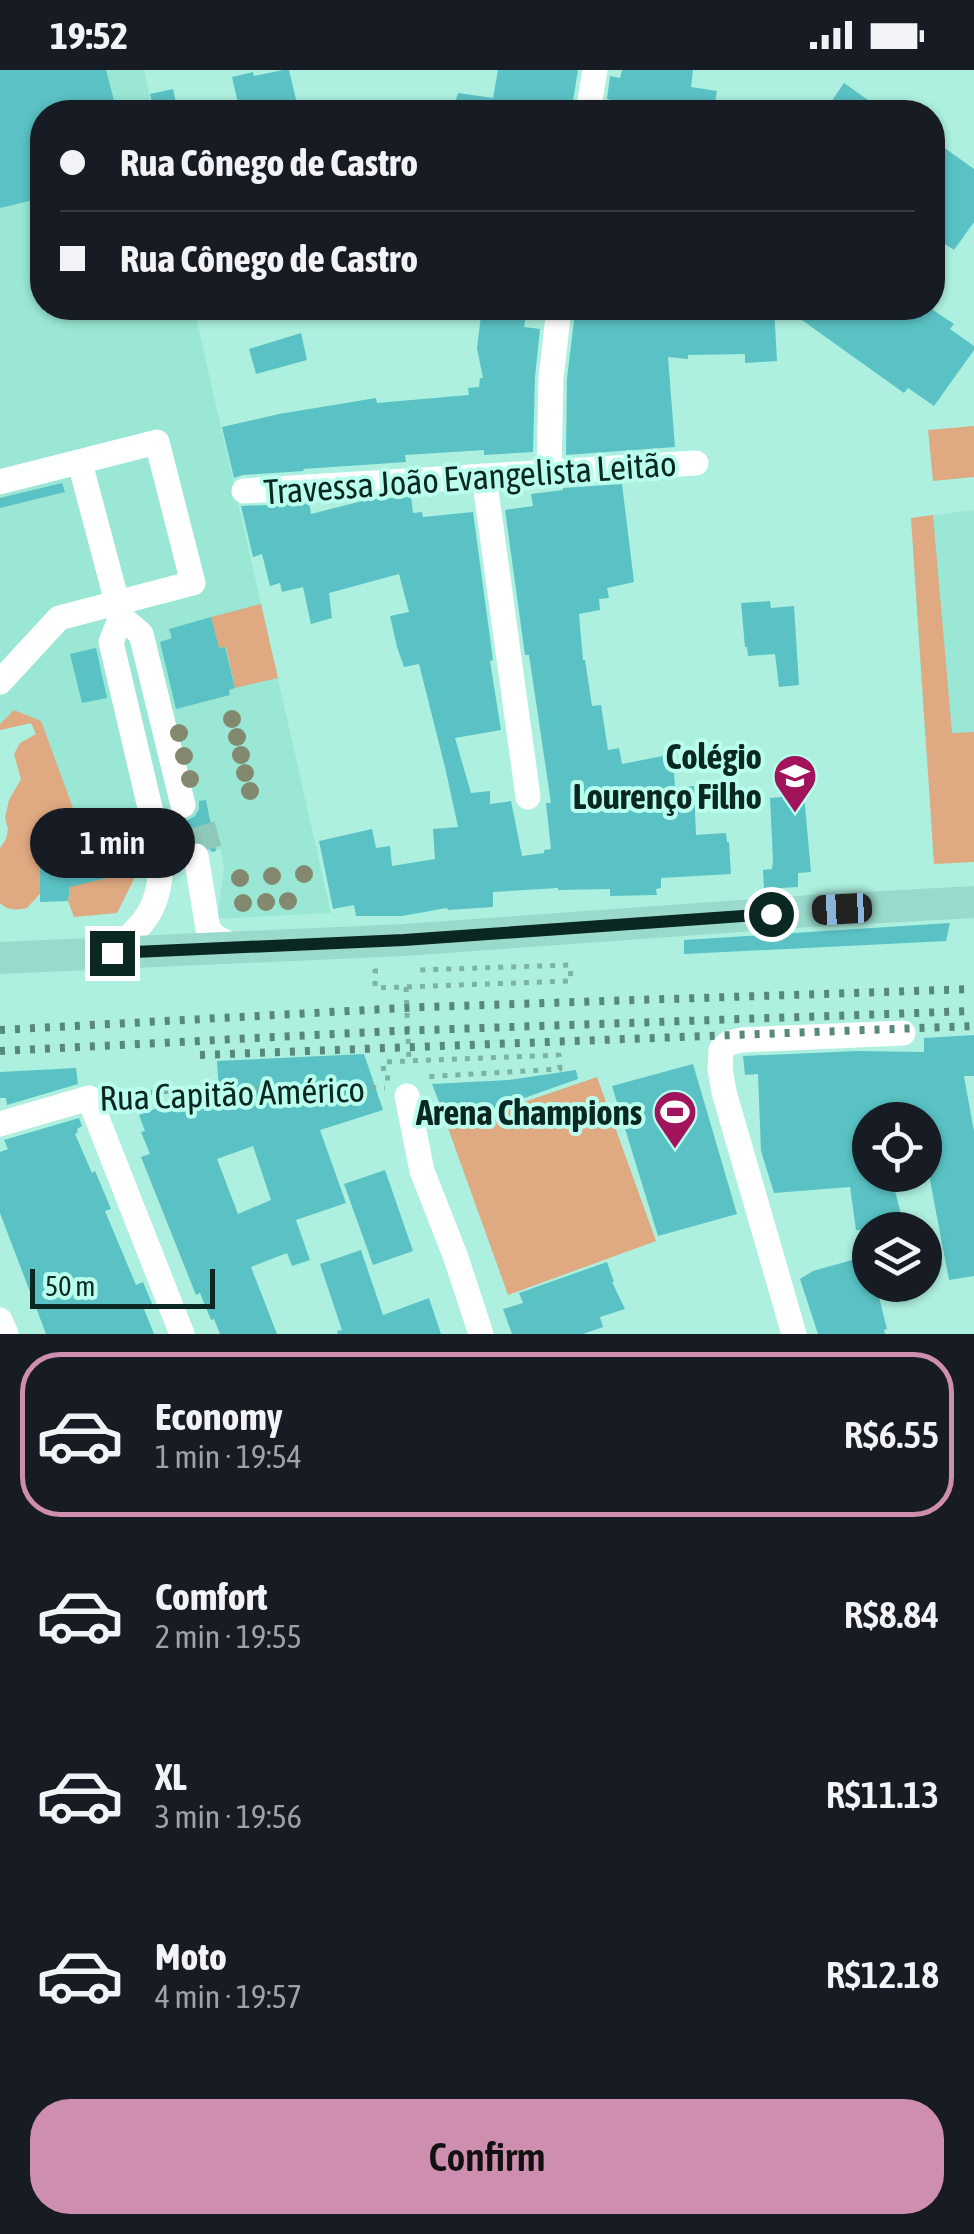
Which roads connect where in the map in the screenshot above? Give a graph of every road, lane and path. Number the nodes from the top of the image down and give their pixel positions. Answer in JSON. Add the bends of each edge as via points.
{"nodes":[{"id":1,"x":595,"y":70,"type":"edge"},
{"id":2,"x":590,"y":100,"type":"edge"},
{"id":3,"x":558,"y":320,"type":"edge"},
{"id":4,"x":80,"y":463,"type":"junction"},
{"id":5,"x":696,"y":463,"type":"dead end"},
{"id":6,"x":549,"y":472,"type":"junction"},
{"id":7,"x":484,"y":476,"type":"junction"},
{"id":8,"x":0,"y":482,"type":"edge"},
{"id":9,"x":244,"y":491,"type":"dead end"},
{"id":10,"x":120,"y":610,"type":"junction"},
{"id":11,"x":0,"y":682,"type":"edge"},
{"id":12,"x":528,"y":797,"type":"dead end"},
{"id":13,"x":183,"y":804,"type":"dead end"},
{"id":14,"x":151,"y":812,"type":"dead end"},
{"id":15,"x":196,"y":856,"type":"dead end"},
{"id":16,"x":161,"y":865,"type":"dead end"},
{"id":17,"x":974,"y":902,"type":"edge"},
{"id":18,"x":235,"y":947,"type":"junction"},
{"id":19,"x":112,"y":953,"type":"junction"},
{"id":20,"x":0,"y":958,"type":"edge"},
{"id":21,"x":418,"y":970,"type":"dead end"},
{"id":22,"x":388,"y":971,"type":"dead end"},
{"id":23,"x":406,"y":987,"type":"junction"},
{"id":24,"x":903,"y":1033,"type":"dead end"},
{"id":25,"x":409,"y":1061,"type":"junction"},
{"id":26,"x":408,"y":1083,"type":"junction"},
{"id":27,"x":89,"y":1098,"type":"junction"},
{"id":28,"x":0,"y":1124,"type":"edge"},
{"id":29,"x":0,"y":1320,"type":"edge"},
{"id":30,"x":6,"y":1334,"type":"edge"},
{"id":31,"x":182,"y":1334,"type":"edge"},
{"id":32,"x":481,"y":1334,"type":"edge"},
{"id":33,"x":794,"y":1334,"type":"edge"}],
"edges":[{"from":1,"to":2,"type":"street"},
{"from":3,"to":6,"type":"street"},
{"from":4,"to":8,"type":"street"},
{"from":4,"to":10,"type":"street"},
{"from":4,"to":10,"type":"street","via":[[157,442],[193,584]]},
{"from":5,"to":6,"type":"street","name":"Travessa João Evangelista Leitão"},
{"from":6,"to":7,"type":"street","name":"Travessa João Evangelista Leitão"},
{"from":7,"to":9,"type":"street","name":"Travessa João Evangelista Leitão"},
{"from":7,"to":12,"type":"street"},
{"from":10,"to":11,"type":"street","via":[[59,618]]},
{"from":10,"to":13,"type":"street","via":[[140,634]]},
{"from":10,"to":14,"type":"street","via":[[111,642]]},
{"from":15,"to":18,"type":"street","via":[[208,929]]},
{"from":16,"to":19,"type":"street","via":[[156,902]]},
{"from":17,"to":18,"type":"main road"},
{"from":18,"to":19,"type":"main road"},
{"from":19,"to":20,"type":"main road"},
{"from":21,"to":23,"type":"path","via":[[570,965],[571,981]]},
{"from":22,"to":23,"type":"path","via":[[375,971],[376,988]]},
{"from":23,"to":25,"type":"path"},
{"from":24,"to":33,"type":"street","via":[[742,1040],[721,1050],[724,1092]]},
{"from":25,"to":26,"type":"path","via":[[383,1062],[384,1078]]},
{"from":25,"to":26,"type":"path","name":"Rua Capitão Américo","via":[[559,1055],[560,1069]]},
{"from":26,"to":27,"type":"path","name":"Rua Capitão Américo"},
{"from":26,"to":32,"type":"street","via":[[422,1172]]},
{"from":27,"to":28,"type":"street","name":"Rua Capitão Américo"},
{"from":27,"to":31,"type":"street"},
{"from":29,"to":30,"type":"street"}]}
